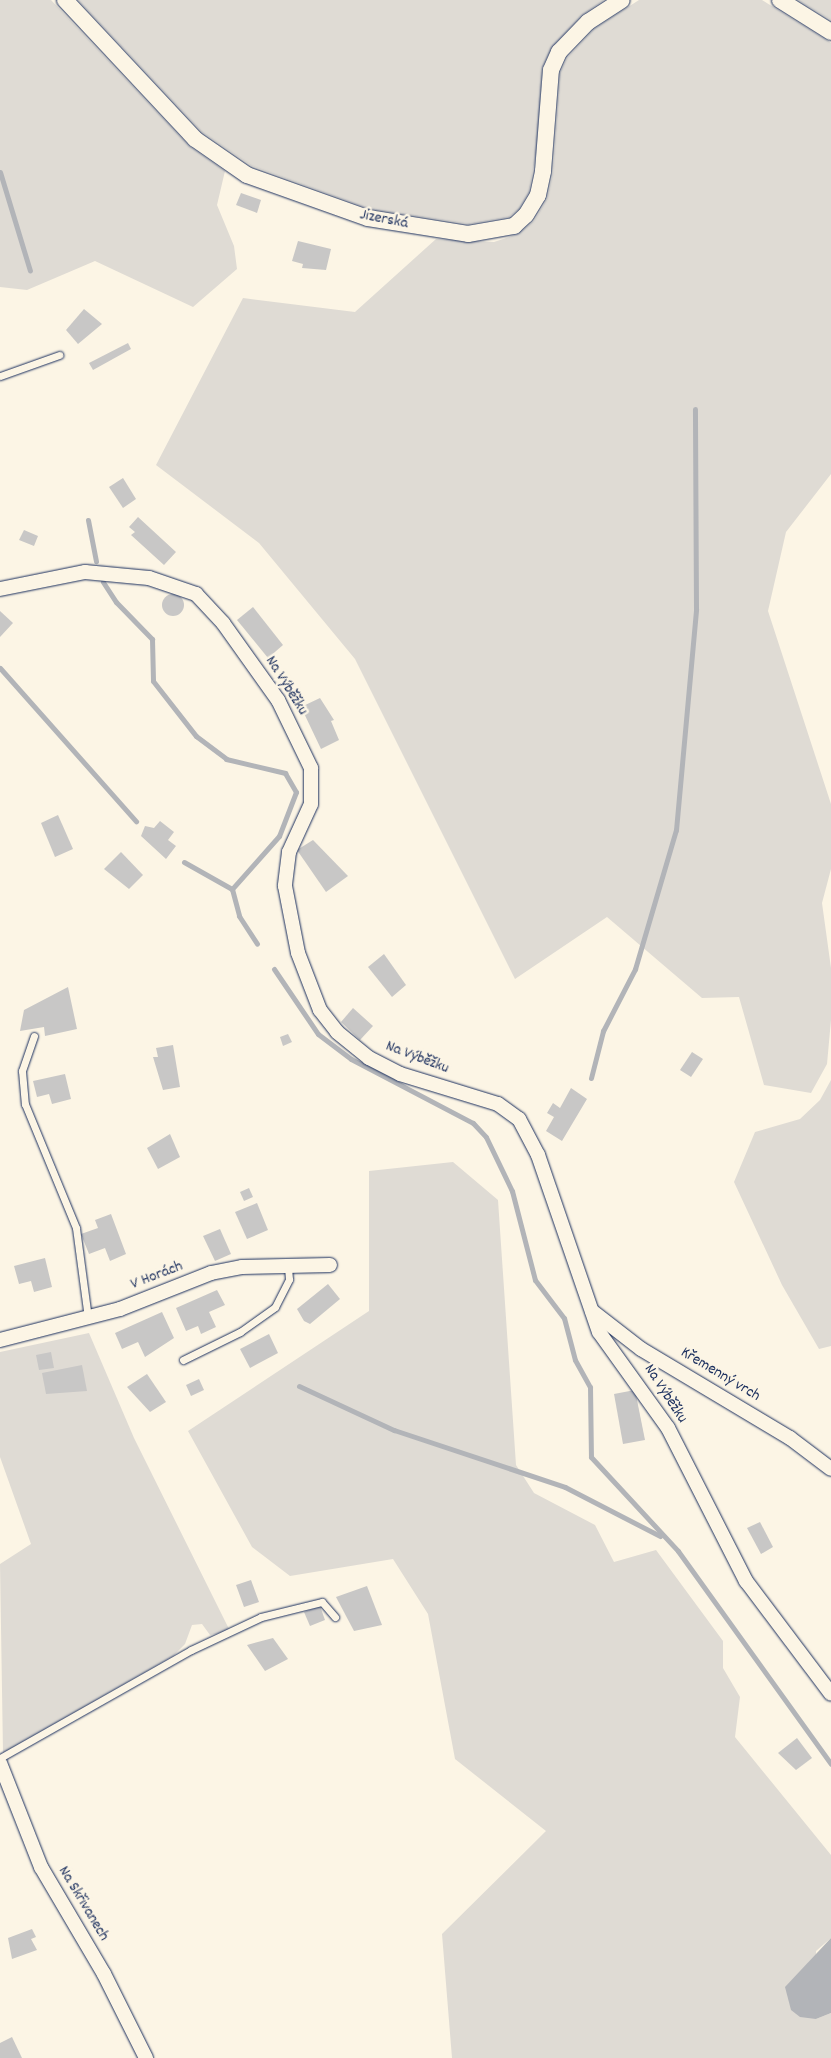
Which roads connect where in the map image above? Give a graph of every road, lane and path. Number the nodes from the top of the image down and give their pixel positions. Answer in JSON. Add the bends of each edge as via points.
{"nodes":[{"id":1,"x":65,"y":0,"type":"edge"},
{"id":2,"x":622,"y":0,"type":"edge"},
{"id":3,"x":780,"y":0,"type":"edge"},
{"id":4,"x":831,"y":32,"type":"edge"},
{"id":5,"x":59,"y":355,"type":"dead end"},
{"id":6,"x":0,"y":376,"type":"edge"},
{"id":7,"x":0,"y":590,"type":"edge"},
{"id":8,"x":34,"y":1036,"type":"dead end"},
{"id":9,"x":330,"y":1265,"type":"dead end"},
{"id":10,"x":288,"y":1268,"type":"junction"},
{"id":11,"x":592,"y":1311,"type":"junction"},
{"id":12,"x":88,"y":1318,"type":"junction"},
{"id":13,"x":0,"y":1340,"type":"edge"},
{"id":14,"x":183,"y":1360,"type":"dead end"},
{"id":15,"x":831,"y":1469,"type":"edge"},
{"id":16,"x":335,"y":1617,"type":"dead end"},
{"id":17,"x":831,"y":1694,"type":"edge"},
{"id":18,"x":0,"y":1758,"type":"edge"},
{"id":19,"x":0,"y":1763,"type":"edge"},
{"id":20,"x":146,"y":2058,"type":"edge"}],
"edges":[{"from":1,"to":2,"type":"street","name":"Jizerská","via":[[195,139],[247,175],[368,218],[468,234],[514,226],[526,215],[538,195],[543,172],[551,70],[560,52],[588,22]]},
{"from":3,"to":4,"type":"street"},
{"from":5,"to":6,"type":"lane"},
{"from":7,"to":11,"type":"street","name":"Na Výběžku","via":[[85,572],[149,578],[196,594],[223,623],[278,700],[311,768],[311,804],[289,852],[285,886],[298,953],[320,1010],[337,1032],[369,1058],[400,1074],[498,1104],[519,1119],[538,1155]]},
{"from":8,"to":12,"type":"lane","via":[[22,1072],[25,1104],[76,1228]]},
{"from":9,"to":10,"type":"street","name":"V Horách"},
{"from":10,"to":12,"type":"street","name":"V Horách","via":[[242,1267],[211,1273]]},
{"from":10,"to":14,"type":"lane","via":[[289,1279],[275,1308],[240,1332]]},
{"from":11,"to":15,"type":"street","name":"Křemenný vrch","via":[[641,1349],[790,1438]]},
{"from":11,"to":17,"type":"street","name":"Na Výběžku","via":[[599,1332],[668,1428],[746,1580]]},
{"from":12,"to":13,"type":"street","name":"V Horách"},
{"from":16,"to":18,"type":"lane","via":[[322,1602],[261,1617],[192,1650]]},
{"from":19,"to":20,"type":"street","name":"Na Skřivanech","via":[[41,1867],[104,1974]]}]}
